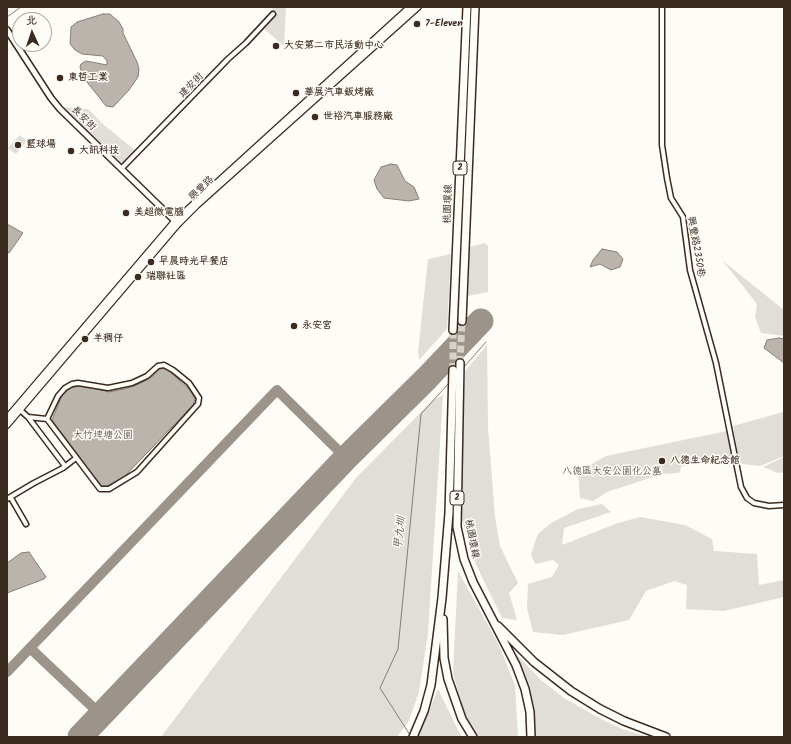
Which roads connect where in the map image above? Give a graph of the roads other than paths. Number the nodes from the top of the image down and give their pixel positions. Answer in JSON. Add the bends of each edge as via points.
{"nodes":[{"id":1,"x":410,"y":7,"type":"edge"},
{"id":2,"x":418,"y":7,"type":"edge"},
{"id":3,"x":467,"y":7,"type":"edge"},
{"id":4,"x":475,"y":7,"type":"edge"},
{"id":5,"x":662,"y":7,"type":"edge"},
{"id":6,"x":273,"y":14,"type":"dead end"},
{"id":7,"x":7,"y":30,"type":"edge"},
{"id":8,"x":122,"y":168,"type":"junction"},
{"id":9,"x":177,"y":223,"type":"junction"},
{"id":10,"x":462,"y":321,"type":"tunnel mouth"},
{"id":11,"x":453,"y":330,"type":"tunnel mouth"},
{"id":12,"x":20,"y":410,"type":"junction"},
{"id":13,"x":28,"y":417,"type":"junction"},
{"id":14,"x":7,"y":418,"type":"edge"},
{"id":15,"x":47,"y":419,"type":"junction"},
{"id":16,"x":7,"y":425,"type":"edge"},
{"id":17,"x":76,"y":458,"type":"junction"},
{"id":18,"x":65,"y":466,"type":"junction"},
{"id":19,"x":9,"y":498,"type":"edge"},
{"id":20,"x":784,"y":506,"type":"edge"},
{"id":21,"x":26,"y":524,"type":"dead end"},
{"id":22,"x":442,"y":598,"type":"junction"},
{"id":23,"x":490,"y":618,"type":"junction"},
{"id":24,"x":413,"y":737,"type":"edge"},
{"id":25,"x":473,"y":737,"type":"edge"},
{"id":26,"x":530,"y":737,"type":"edge"},
{"id":27,"x":666,"y":737,"type":"edge"}],
"edges":[{"from":1,"to":9,"type":"main road","name":"興豐路","via":[[296,109]]},
{"from":2,"to":9,"type":"main road","name":"興豐路"},
{"from":3,"to":11,"type":"highway","name":"桃園環線","number":"2"},
{"from":4,"to":10,"type":"highway","name":"桃園環線","number":"2"},
{"from":5,"to":20,"type":"street","name":"興豐路2350巷","via":[[662,145],[667,178],[671,198],[683,217],[690,270],[716,363],[741,487],[747,498],[761,506]]},
{"from":6,"to":8,"type":"street","name":"建安街"},
{"from":7,"to":8,"type":"street","name":"長安街","via":[[51,98]]},
{"from":8,"to":9,"type":"street","name":"長安街"},
{"from":9,"to":12,"type":"main road","name":"興豐路"},
{"from":9,"to":14,"type":"main road","name":"興豐路"},
{"from":12,"to":13,"type":"street"},
{"from":12,"to":16,"type":"main road","name":"興豐路"},
{"from":13,"to":15,"type":"street"},
{"from":13,"to":18,"type":"street"},
{"from":15,"to":17,"type":"street"},
{"from":15,"to":17,"type":"street","via":[[58,396],[72,384],[108,388],[132,383],[147,376],[158,366],[164,365],[173,370],[195,390],[199,398],[198,404],[137,472],[121,483],[109,489],[100,489]]},
{"from":17,"to":18,"type":"street"},
{"from":18,"to":19,"type":"street"},
{"from":19,"to":21,"type":"street"},
{"from":22,"to":23,"type":"highway","name":"桃園環線","number":"2","via":[[456,372],[457,527],[464,559]]},
{"from":22,"to":24,"type":"highway","via":[[431,685]]},
{"from":22,"to":25,"type":"highway","via":[[444,658],[448,679],[462,720]]},
{"from":23,"to":26,"type":"highway","name":"桃園環線","via":[[516,665],[525,689],[530,712]]},
{"from":23,"to":27,"type":"highway","via":[[534,662],[572,691],[624,721]]}]}
